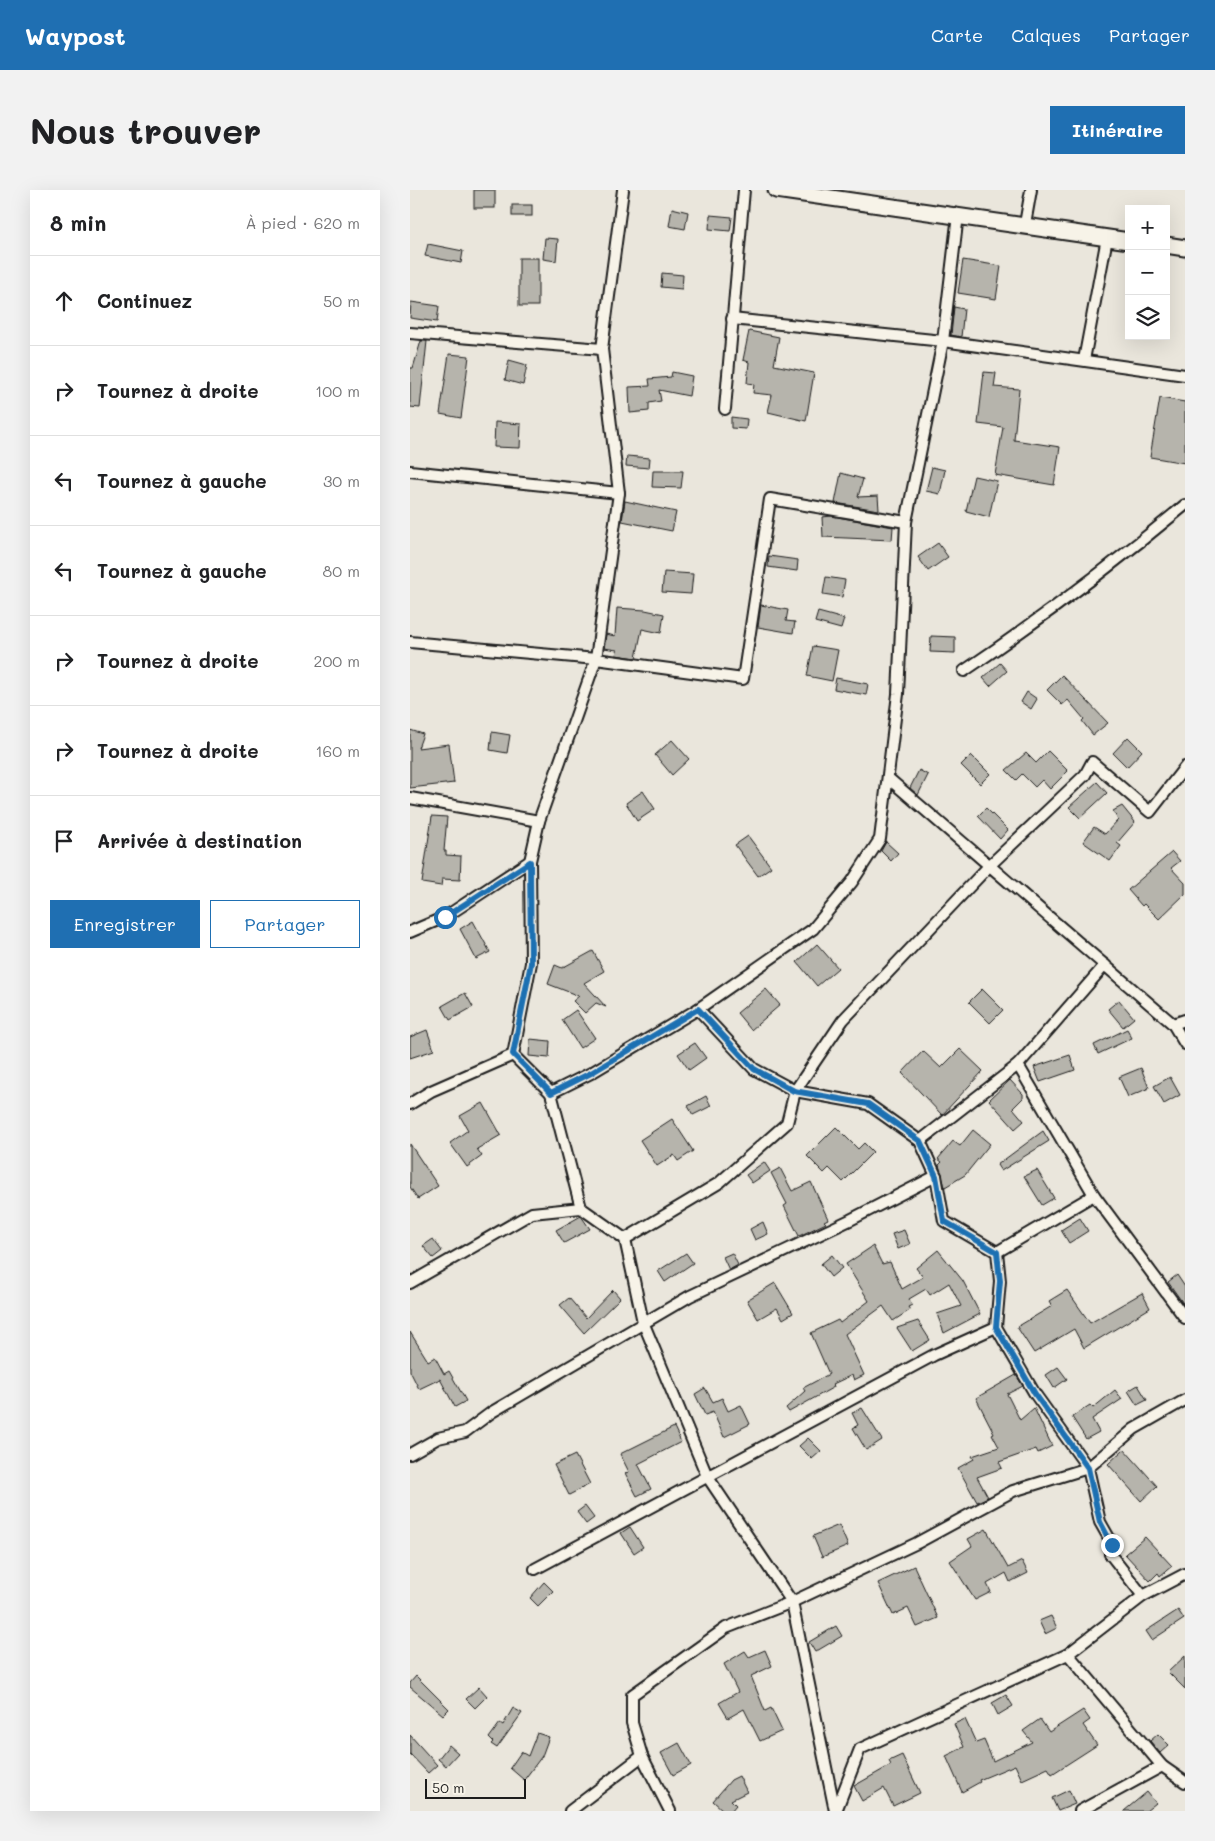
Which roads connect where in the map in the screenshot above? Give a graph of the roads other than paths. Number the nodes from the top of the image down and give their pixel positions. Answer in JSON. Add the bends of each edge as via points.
{"nodes":[{"id":1,"x":623,"y":190,"type":"edge"},
{"id":2,"x":744,"y":190,"type":"edge"},
{"id":3,"x":776,"y":190,"type":"edge"},
{"id":4,"x":1031,"y":190,"type":"edge"},
{"id":5,"x":958,"y":215,"type":"junction"},
{"id":6,"x":1026,"y":224,"type":"junction"},
{"id":7,"x":1107,"y":238,"type":"junction"},
{"id":8,"x":1125,"y":240,"type":"edge"},
{"id":9,"x":1170,"y":246,"type":"edge"},
{"id":10,"x":1185,"y":248,"type":"edge"},
{"id":11,"x":732,"y":319,"type":"junction"},
{"id":12,"x":410,"y":333,"type":"edge"},
{"id":13,"x":943,"y":342,"type":"junction"},
{"id":14,"x":602,"y":350,"type":"junction"},
{"id":15,"x":1084,"y":360,"type":"junction"},
{"id":16,"x":1185,"y":375,"type":"edge"},
{"id":17,"x":725,"y":409,"type":"dead end"},
{"id":18,"x":410,"y":470,"type":"edge"},
{"id":19,"x":619,"y":493,"type":"junction"},
{"id":20,"x":1185,"y":505,"type":"edge"},
{"id":21,"x":906,"y":522,"type":"junction"},
{"id":22,"x":410,"y":642,"type":"edge"},
{"id":23,"x":596,"y":659,"type":"junction"},
{"id":24,"x":964,"y":671,"type":"dead end"},
{"id":25,"x":1185,"y":767,"type":"edge"},
{"id":26,"x":888,"y":778,"type":"junction"},
{"id":27,"x":410,"y":798,"type":"edge"},
{"id":28,"x":539,"y":821,"type":"junction"},
{"id":29,"x":530,"y":862,"type":"junction"},
{"id":30,"x":989,"y":866,"type":"junction"},
{"id":31,"x":410,"y":932,"type":"edge"},
{"id":32,"x":1105,"y":965,"type":"junction"},
{"id":33,"x":698,"y":1009,"type":"junction"},
{"id":34,"x":1185,"y":1020,"type":"edge"},
{"id":35,"x":1173,"y":1024,"type":"junction"},
{"id":36,"x":1185,"y":1044,"type":"edge"},
{"id":37,"x":513,"y":1054,"type":"junction"},
{"id":38,"x":1018,"y":1065,"type":"junction"},
{"id":39,"x":794,"y":1091,"type":"junction"},
{"id":40,"x":551,"y":1093,"type":"junction"},
{"id":41,"x":410,"y":1104,"type":"edge"},
{"id":42,"x":920,"y":1141,"type":"junction"},
{"id":43,"x":936,"y":1176,"type":"junction"},
{"id":44,"x":1094,"y":1196,"type":"junction"},
{"id":45,"x":581,"y":1208,"type":"junction"},
{"id":46,"x":625,"y":1239,"type":"junction"},
{"id":47,"x":997,"y":1252,"type":"junction"},
{"id":48,"x":410,"y":1283,"type":"edge"},
{"id":49,"x":1185,"y":1318,"type":"edge"},
{"id":50,"x":643,"y":1322,"type":"junction"},
{"id":51,"x":996,"y":1327,"type":"junction"},
{"id":52,"x":1185,"y":1400,"type":"edge"},
{"id":53,"x":410,"y":1454,"type":"edge"},
{"id":54,"x":1088,"y":1468,"type":"junction"},
{"id":55,"x":707,"y":1476,"type":"junction"},
{"id":56,"x":535,"y":1569,"type":"dead end"},
{"id":57,"x":1184,"y":1576,"type":"edge"},
{"id":58,"x":1143,"y":1596,"type":"junction"},
{"id":59,"x":792,"y":1602,"type":"junction"},
{"id":60,"x":1068,"y":1654,"type":"junction"},
{"id":61,"x":642,"y":1756,"type":"junction"},
{"id":62,"x":1162,"y":1766,"type":"junction"},
{"id":63,"x":1185,"y":1782,"type":"edge"},
{"id":64,"x":570,"y":1811,"type":"edge"},
{"id":65,"x":670,"y":1811,"type":"edge"},
{"id":66,"x":835,"y":1811,"type":"edge"},
{"id":67,"x":1080,"y":1811,"type":"edge"}],
"edges":[{"from":1,"to":14,"type":"street"},
{"from":2,"to":11,"type":"street"},
{"from":3,"to":5,"type":"main road"},
{"from":4,"to":6,"type":"street"},
{"from":5,"to":6,"type":"main road"},
{"from":5,"to":13,"type":"street"},
{"from":6,"to":7,"type":"main road"},
{"from":7,"to":8,"type":"main road"},
{"from":7,"to":15,"type":"street"},
{"from":9,"to":10,"type":"main road"},
{"from":11,"to":13,"type":"street"},
{"from":11,"to":17,"type":"street"},
{"from":12,"to":14,"type":"street"},
{"from":13,"to":15,"type":"street"},
{"from":13,"to":21,"type":"street"},
{"from":14,"to":19,"type":"street"},
{"from":15,"to":16,"type":"street"},
{"from":18,"to":19,"type":"street"},
{"from":19,"to":23,"type":"street"},
{"from":20,"to":24,"type":"street","via":[[1115,563]]},
{"from":21,"to":23,"type":"street","via":[[770,499],[743,679]]},
{"from":21,"to":26,"type":"street","via":[[898,694]]},
{"from":22,"to":23,"type":"street"},
{"from":23,"to":28,"type":"street"},
{"from":25,"to":30,"type":"street","via":[[1150,812],[1092,762],[1085,775]]},
{"from":26,"to":30,"type":"street"},
{"from":26,"to":33,"type":"street","via":[[880,839],[852,882],[813,929]]},
{"from":27,"to":28,"type":"street"},
{"from":28,"to":29,"type":"street"},
{"from":29,"to":31,"type":"street","via":[[445,917]]},
{"from":29,"to":37,"type":"street","via":[[531,963]]},
{"from":30,"to":32,"type":"street"},
{"from":30,"to":39,"type":"street","via":[[843,1020]]},
{"from":32,"to":35,"type":"street"},
{"from":32,"to":38,"type":"street"},
{"from":33,"to":39,"type":"street","via":[[754,1069]]},
{"from":33,"to":40,"type":"street"},
{"from":34,"to":35,"type":"street"},
{"from":35,"to":36,"type":"street"},
{"from":37,"to":40,"type":"street"},
{"from":37,"to":41,"type":"street","via":[[431,1091]]},
{"from":38,"to":42,"type":"street"},
{"from":38,"to":44,"type":"street"},
{"from":39,"to":42,"type":"street","via":[[868,1104]]},
{"from":39,"to":46,"type":"street","via":[[787,1123],[719,1182]]},
{"from":40,"to":45,"type":"street"},
{"from":42,"to":43,"type":"street"},
{"from":43,"to":47,"type":"street","via":[[944,1221]]},
{"from":43,"to":50,"type":"street"},
{"from":44,"to":47,"type":"street"},
{"from":44,"to":49,"type":"street"},
{"from":45,"to":46,"type":"street"},
{"from":45,"to":48,"type":"street","via":[[532,1213]]},
{"from":46,"to":50,"type":"street"},
{"from":47,"to":51,"type":"street","via":[[1000,1281]]},
{"from":50,"to":53,"type":"street","via":[[464,1432],[438,1438]]},
{"from":50,"to":55,"type":"street"},
{"from":51,"to":54,"type":"street","via":[[1035,1394]]},
{"from":51,"to":55,"type":"street","via":[[934,1355]]},
{"from":52,"to":54,"type":"street","via":[[1134,1429]]},
{"from":54,"to":58,"type":"street","via":[[1100,1522],[1112,1545],[1110,1554]]},
{"from":54,"to":59,"type":"street","via":[[1013,1491],[918,1543]]},
{"from":55,"to":56,"type":"street"},
{"from":55,"to":59,"type":"street"},
{"from":57,"to":58,"type":"street"},
{"from":58,"to":60,"type":"street"},
{"from":59,"to":61,"type":"street","via":[[726,1628],[632,1695],[632,1723]]},
{"from":59,"to":66,"type":"street"},
{"from":60,"to":62,"type":"street"},
{"from":60,"to":66,"type":"street","via":[[860,1749]]},
{"from":61,"to":64,"type":"street"},
{"from":61,"to":65,"type":"street"},
{"from":62,"to":63,"type":"street"},
{"from":62,"to":67,"type":"street"}]}
